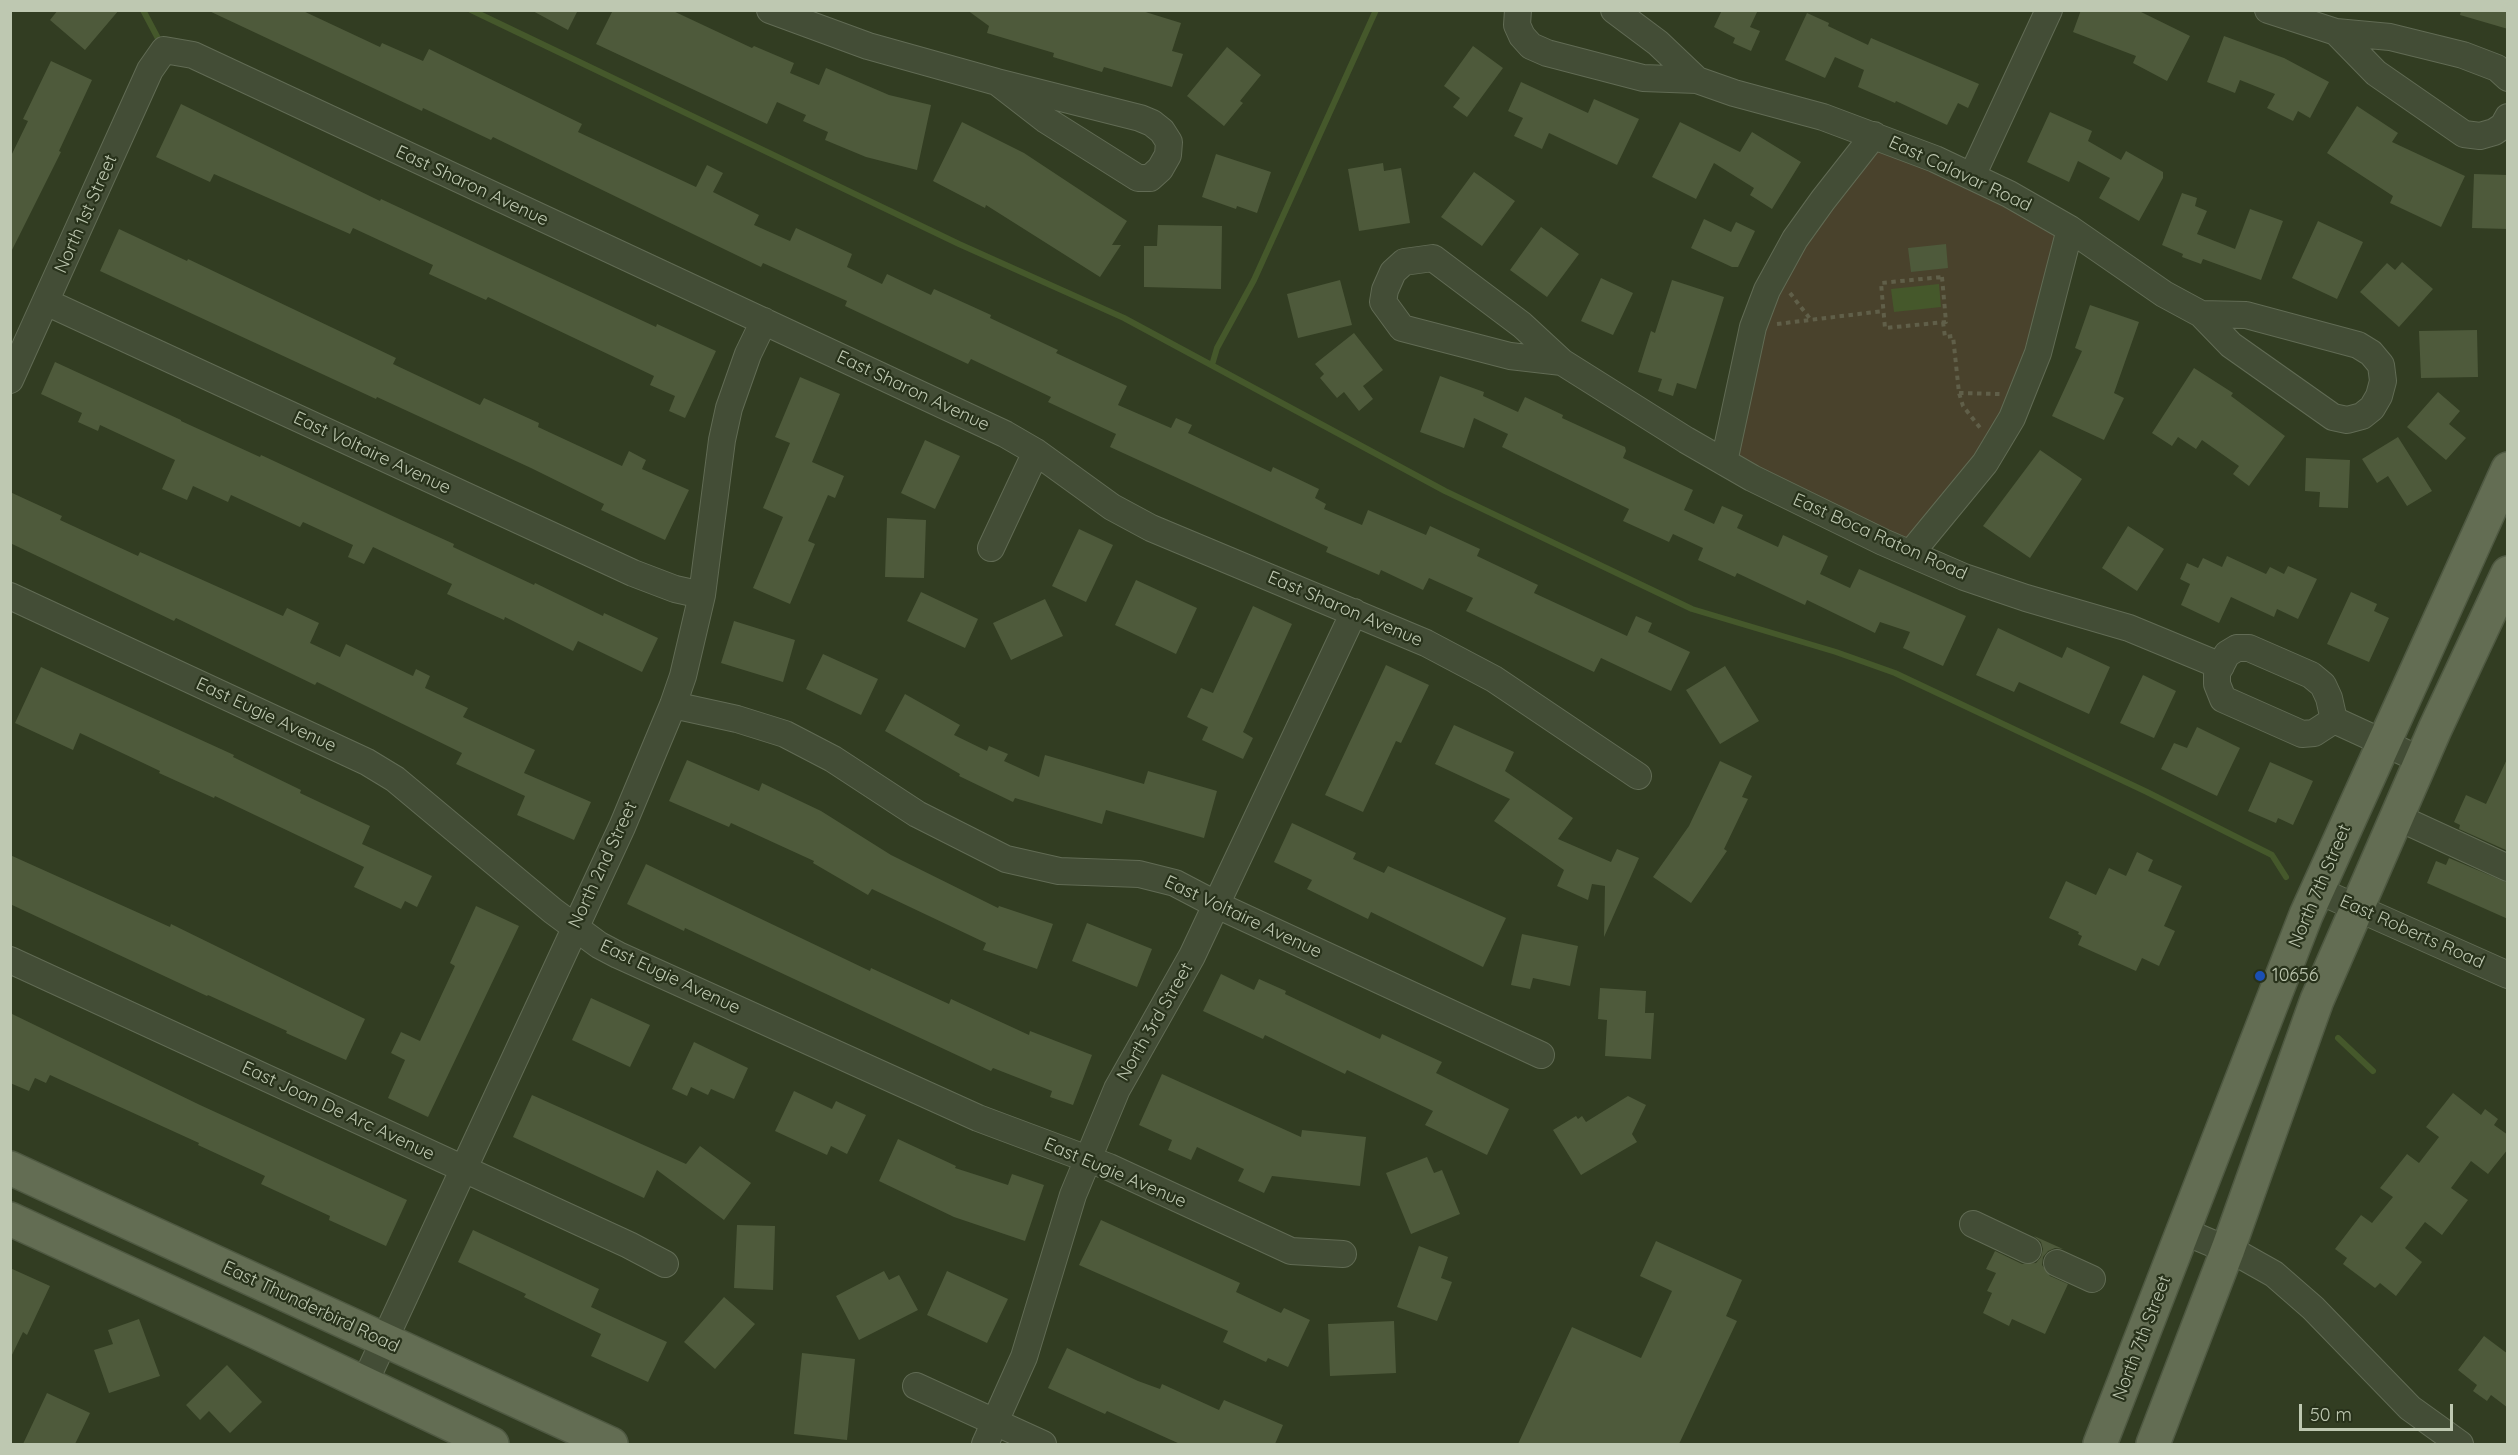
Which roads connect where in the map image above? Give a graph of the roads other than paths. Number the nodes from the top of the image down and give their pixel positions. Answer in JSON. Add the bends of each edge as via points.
{"nodes":[{"id":1,"x":770,"y":10,"type":"edge"},
{"id":2,"x":1518,"y":10,"type":"edge"},
{"id":3,"x":1614,"y":10,"type":"edge"},
{"id":4,"x":2049,"y":10,"type":"edge"},
{"id":5,"x":2268,"y":10,"type":"edge"},
{"id":6,"x":2336,"y":32,"type":"junction"},
{"id":7,"x":164,"y":50,"type":"joint"},
{"id":8,"x":2508,"y":78,"type":"edge"},
{"id":9,"x":1697,"y":80,"type":"junction"},
{"id":10,"x":997,"y":82,"type":"junction"},
{"id":11,"x":2508,"y":117,"type":"edge"},
{"id":12,"x":1874,"y":135,"type":"junction"},
{"id":13,"x":1972,"y":176,"type":"junction"},
{"id":14,"x":2070,"y":229,"type":"junction"},
{"id":15,"x":46,"y":302,"type":"junction"},
{"id":16,"x":2201,"y":314,"type":"junction"},
{"id":17,"x":764,"y":321,"type":"junction"},
{"id":18,"x":1562,"y":362,"type":"junction"},
{"id":19,"x":10,"y":380,"type":"edge"},
{"id":20,"x":1036,"y":452,"type":"junction"},
{"id":21,"x":1724,"y":462,"type":"junction"},
{"id":22,"x":2508,"y":469,"type":"edge"},
{"id":23,"x":991,"y":548,"type":"dead end"},
{"id":24,"x":1911,"y":553,"type":"junction"},
{"id":25,"x":2508,"y":573,"type":"edge"},
{"id":26,"x":702,"y":595,"type":"junction"},
{"id":27,"x":10,"y":596,"type":"edge"},
{"id":28,"x":1354,"y":612,"type":"junction"},
{"id":29,"x":2221,"y":666,"type":"junction"},
{"id":30,"x":674,"y":705,"type":"junction"},
{"id":31,"x":2334,"y":720,"type":"junction"},
{"id":32,"x":2383,"y":742,"type":"junction"},
{"id":33,"x":2421,"y":760,"type":"junction"},
{"id":34,"x":1638,"y":776,"type":"dead end"},
{"id":35,"x":2397,"y":817,"type":"junction"},
{"id":36,"x":2508,"y":868,"type":"edge"},
{"id":37,"x":2317,"y":890,"type":"junction"},
{"id":38,"x":1216,"y":905,"type":"junction"},
{"id":39,"x":2358,"y":906,"type":"junction"},
{"id":40,"x":575,"y":927,"type":"junction"},
{"id":41,"x":10,"y":960,"type":"edge"},
{"id":42,"x":2508,"y":975,"type":"edge"},
{"id":43,"x":1541,"y":1055,"type":"dead end"},
{"id":44,"x":1088,"y":1159,"type":"junction"},
{"id":45,"x":10,"y":1168,"type":"edge"},
{"id":46,"x":463,"y":1169,"type":"junction"},
{"id":47,"x":10,"y":1219,"type":"edge"},
{"id":48,"x":1973,"y":1224,"type":"dead end"},
{"id":49,"x":2183,"y":1231,"type":"junction"},
{"id":50,"x":2228,"y":1249,"type":"junction"},
{"id":51,"x":2028,"y":1250,"type":"dead end"},
{"id":52,"x":1344,"y":1254,"type":"dead end"},
{"id":53,"x":2057,"y":1263,"type":"dead end"},
{"id":54,"x":665,"y":1264,"type":"dead end"},
{"id":55,"x":2092,"y":1279,"type":"dead end"},
{"id":56,"x":384,"y":1341,"type":"junction"},
{"id":57,"x":364,"y":1384,"type":"junction"},
{"id":58,"x":916,"y":1386,"type":"dead end"},
{"id":59,"x":990,"y":1434,"type":"edge"},
{"id":60,"x":492,"y":1444,"type":"edge"},
{"id":61,"x":611,"y":1444,"type":"edge"},
{"id":62,"x":1043,"y":1444,"type":"edge"},
{"id":63,"x":2100,"y":1444,"type":"edge"},
{"id":64,"x":2153,"y":1444,"type":"edge"},
{"id":65,"x":2460,"y":1444,"type":"edge"}],
"edges":[{"from":1,"to":10,"type":"street","via":[[868,46]]},
{"from":2,"to":9,"type":"street","name":"East Calavar Road","via":[[1522,36],[1547,53],[1642,78]]},
{"from":3,"to":9,"type":"street","name":"East Calavar Road","via":[[1658,43]]},
{"from":4,"to":13,"type":"street"},
{"from":5,"to":6,"type":"street"},
{"from":6,"to":8,"type":"street","via":[[2390,38],[2463,55],[2498,68]]},
{"from":6,"to":11,"type":"street","via":[[2376,73],[2464,134],[2480,136],[2494,132]]},
{"from":7,"to":15,"type":"street","name":"North 1st Street","via":[[150,70]]},
{"from":7,"to":17,"type":"street","name":"East Sharon Avenue","via":[[193,56]]},
{"from":9,"to":12,"type":"street","name":"East Calavar Road"},
{"from":10,"to":10,"type":"street","via":[[1046,120],[1138,178],[1150,178],[1168,155],[1169,142],[1152,123]]},
{"from":12,"to":13,"type":"street","name":"East Calavar Road"},
{"from":12,"to":21,"type":"street","via":[[1822,200],[1775,273],[1753,327]]},
{"from":13,"to":14,"type":"street","name":"East Calavar Road"},
{"from":14,"to":16,"type":"street","name":"East Calavar Road","via":[[2164,294]]},
{"from":14,"to":24,"type":"street","via":[[2023,396],[1985,463]]},
{"from":15,"to":19,"type":"street","name":"North 1st Street"},
{"from":15,"to":26,"type":"street","name":"East Voltaire Avenue","via":[[633,573]]},
{"from":16,"to":16,"type":"street","name":"East Calavar Road","via":[[2231,345],[2332,417],[2347,420],[2362,416],[2379,396],[2383,381],[2381,365],[2358,345],[2246,315]]},
{"from":17,"to":20,"type":"street","name":"East Sharon Avenue"},
{"from":17,"to":26,"type":"street","name":"North 2nd Street","via":[[729,408]]},
{"from":18,"to":18,"type":"street","name":"East Boca Raton Road","via":[[1522,325],[1433,258],[1404,262],[1393,272],[1383,302],[1402,328],[1509,356]]},
{"from":18,"to":21,"type":"street","name":"East Boca Raton Road"},
{"from":20,"to":23,"type":"street"},
{"from":20,"to":28,"type":"street","name":"East Sharon Avenue","via":[[1112,507],[1151,528]]},
{"from":21,"to":24,"type":"street","name":"East Boca Raton Road"},
{"from":22,"to":32,"type":"main road","name":"North 7th Street"},
{"from":24,"to":29,"type":"street","name":"East Boca Raton Road","via":[[1964,577],[2129,628]]},
{"from":25,"to":33,"type":"main road"},
{"from":26,"to":30,"type":"street","name":"North 2nd Street"},
{"from":27,"to":40,"type":"street","name":"East Eugie Avenue","via":[[367,762],[395,779]]},
{"from":28,"to":34,"type":"street","name":"East Sharon Avenue","via":[[1426,643],[1494,679]]},
{"from":28,"to":38,"type":"street","name":"North 3rd Street"},
{"from":29,"to":31,"type":"street","via":[[2217,684],[2223,699],[2302,734],[2313,733]]},
{"from":29,"to":31,"type":"street","via":[[2227,654],[2237,648],[2249,648],[2311,675],[2324,685]]},
{"from":30,"to":38,"type":"street","name":"East Voltaire Avenue","via":[[785,735],[832,759],[917,814],[1006,859],[1059,871],[1139,874],[1175,883]]},
{"from":30,"to":40,"type":"street","name":"North 2nd Street"},
{"from":31,"to":32,"type":"street"},
{"from":32,"to":33,"type":"street"},
{"from":32,"to":37,"type":"main road","name":"North 7th Street"},
{"from":33,"to":35,"type":"main road"},
{"from":35,"to":36,"type":"street"},
{"from":35,"to":39,"type":"main road"},
{"from":37,"to":39,"type":"street","name":"East Roberts Road"},
{"from":37,"to":49,"type":"main road","name":"North 7th Street"},
{"from":38,"to":43,"type":"street","name":"East Voltaire Avenue"},
{"from":38,"to":44,"type":"street","name":"North 3rd Street","via":[[1192,956],[1117,1089]]},
{"from":39,"to":42,"type":"street","name":"East Roberts Road"},
{"from":39,"to":50,"type":"main road","via":[[2289,1072]]},
{"from":40,"to":44,"type":"street","name":"East Eugie Avenue","via":[[618,956],[967,1113]]},
{"from":40,"to":46,"type":"street","name":"North 2nd Street"},
{"from":41,"to":46,"type":"street","name":"East Joan De Arc Avenue"},
{"from":44,"to":52,"type":"street","name":"East Eugie Avenue","via":[[1291,1251]]},
{"from":44,"to":59,"type":"street","name":"North 3rd Street","via":[[1073,1195],[1024,1357]]},
{"from":45,"to":56,"type":"main road","name":"East Thunderbird Road"},
{"from":46,"to":54,"type":"street","name":"East Joan De Arc Avenue"},
{"from":46,"to":56,"type":"street","name":"North 2nd Street"},
{"from":47,"to":57,"type":"main road"},
{"from":48,"to":51,"type":"street"},
{"from":49,"to":50,"type":"street"},
{"from":49,"to":63,"type":"main road","name":"North 7th Street"},
{"from":50,"to":64,"type":"main road"},
{"from":50,"to":65,"type":"street","via":[[2256,1263],[2305,1301],[2409,1407]]},
{"from":53,"to":55,"type":"street"},
{"from":56,"to":57,"type":"street","name":"North 2nd Street"},
{"from":56,"to":61,"type":"main road","name":"East Thunderbird Road"},
{"from":57,"to":60,"type":"main road"},
{"from":58,"to":59,"type":"street"},
{"from":59,"to":62,"type":"street"}]}
